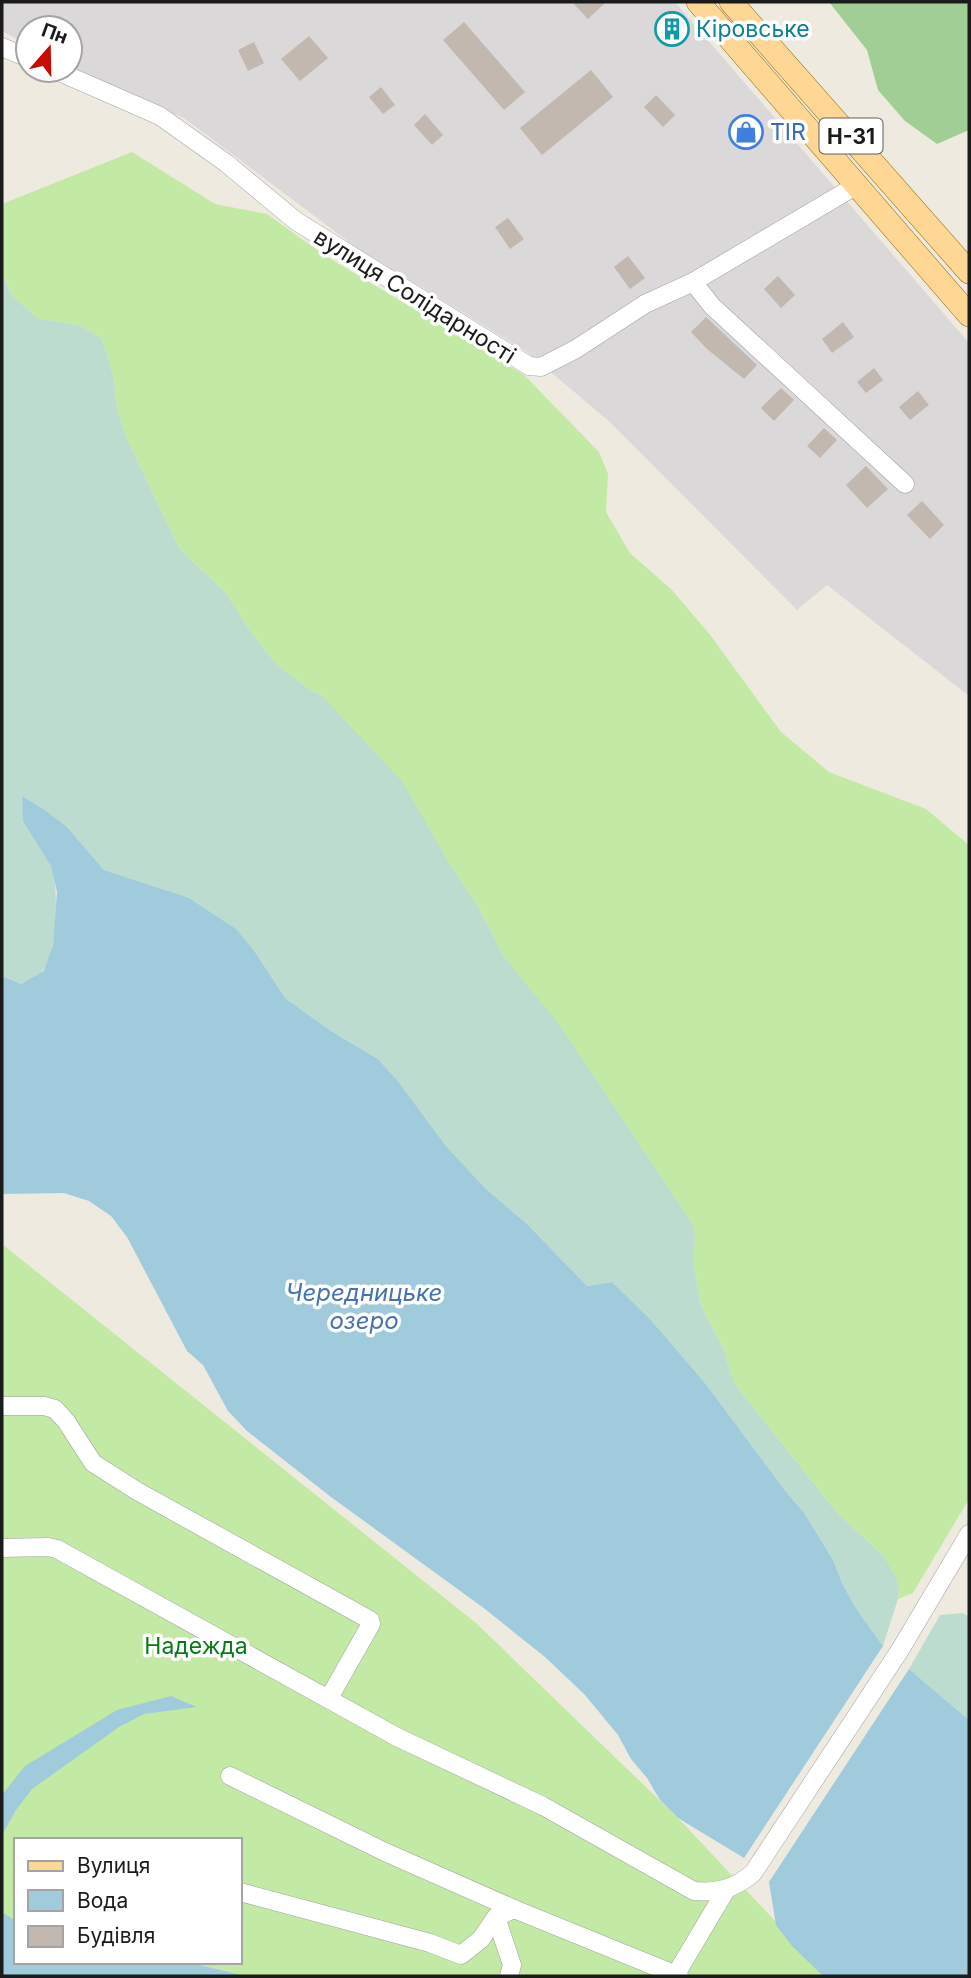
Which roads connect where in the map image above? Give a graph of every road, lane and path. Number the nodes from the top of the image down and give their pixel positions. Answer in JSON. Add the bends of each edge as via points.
{"nodes":[{"id":1,"x":698,"y":2,"type":"edge"},
{"id":2,"x":731,"y":2,"type":"edge"},
{"id":3,"x":84,"y":83,"type":"edge"},
{"id":4,"x":857,"y":185,"type":"junction"},
{"id":5,"x":969,"y":272,"type":"edge"},
{"id":6,"x":693,"y":282,"type":"junction"},
{"id":7,"x":969,"y":315,"type":"edge"},
{"id":8,"x":905,"y":484,"type":"dead end"},
{"id":9,"x":2,"y":1406,"type":"edge"},
{"id":10,"x":969,"y":1534,"type":"edge"},
{"id":11,"x":2,"y":1548,"type":"edge"},
{"id":12,"x":329,"y":1698,"type":"junction"},
{"id":13,"x":230,"y":1776,"type":"dead end"},
{"id":14,"x":726,"y":1890,"type":"junction"},
{"id":15,"x":242,"y":1893,"type":"edge"},
{"id":16,"x":514,"y":1909,"type":"junction"},
{"id":17,"x":496,"y":1917,"type":"junction"},
{"id":18,"x":678,"y":1975,"type":"edge"},
{"id":19,"x":509,"y":1976,"type":"edge"}],
"edges":[{"from":1,"to":4,"type":"main road","number":"Н-31"},
{"from":2,"to":5,"type":"main road","number":"Н-31"},
{"from":3,"to":6,"type":"street","name":"вулиця Солідарності","via":[[160,116],[296,220],[529,366],[541,367],[645,304]]},
{"from":4,"to":6,"type":"street","name":"вулиця Солідарності"},
{"from":4,"to":7,"type":"main road","number":"Н-31"},
{"from":6,"to":8,"type":"street","via":[[712,306]]},
{"from":9,"to":12,"type":"street","via":[[55,1409],[93,1462],[370,1620]]},
{"from":10,"to":14,"type":"street","via":[[900,1650],[753,1873]]},
{"from":11,"to":12,"type":"street","via":[[57,1549]]},
{"from":12,"to":14,"type":"street","via":[[397,1737],[543,1806],[694,1891]]},
{"from":13,"to":16,"type":"street"},
{"from":14,"to":18,"type":"street"},
{"from":15,"to":17,"type":"street","via":[[461,1955],[481,1939]]},
{"from":16,"to":17,"type":"street"},
{"from":16,"to":18,"type":"street"},
{"from":17,"to":19,"type":"street","via":[[509,1951]]}]}
